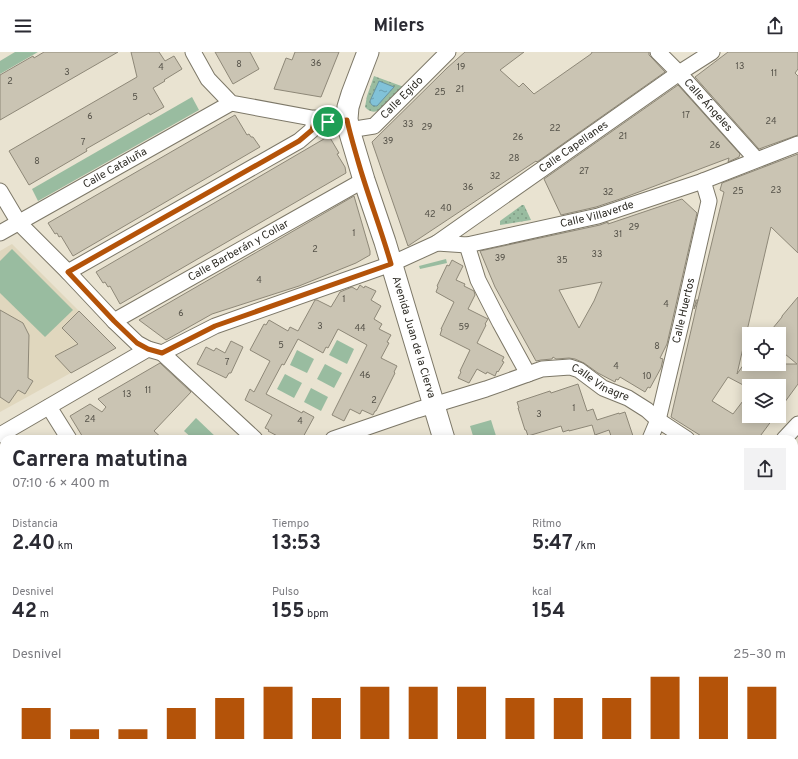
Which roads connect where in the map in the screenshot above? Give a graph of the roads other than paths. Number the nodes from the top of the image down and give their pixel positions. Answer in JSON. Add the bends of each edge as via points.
{"nodes":[{"id":1,"x":192,"y":52,"type":"edge"},
{"id":2,"x":368,"y":52,"type":"edge"},
{"id":3,"x":448,"y":52,"type":"edge"},
{"id":4,"x":658,"y":52,"type":"edge"},
{"id":5,"x":712,"y":52,"type":"edge"},
{"id":6,"x":679,"y":73,"type":"junction"},
{"id":7,"x":231,"y":103,"type":"junction"},
{"id":8,"x":315,"y":118,"type":"junction"},
{"id":9,"x":348,"y":125,"type":"junction"},
{"id":10,"x":798,"y":144,"type":"edge"},
{"id":11,"x":756,"y":159,"type":"junction"},
{"id":12,"x":364,"y":180,"type":"junction"},
{"id":13,"x":703,"y":181,"type":"junction"},
{"id":14,"x":0,"y":190,"type":"edge"},
{"id":15,"x":19,"y":223,"type":"junction"},
{"id":16,"x":0,"y":233,"type":"edge"},
{"id":17,"x":437,"y":243,"type":"junction"},
{"id":18,"x":467,"y":245,"type":"junction"},
{"id":19,"x":391,"y":264,"type":"junction"},
{"id":20,"x":68,"y":272,"type":"junction"},
{"id":21,"x":114,"y":321,"type":"junction"},
{"id":22,"x":155,"y":351,"type":"junction"},
{"id":23,"x":528,"y":374,"type":"junction"},
{"id":24,"x":434,"y":406,"type":"junction"},
{"id":25,"x":49,"y":407,"type":"junction"},
{"id":26,"x":658,"y":420,"type":"junction"},
{"id":27,"x":798,"y":424,"type":"edge"},
{"id":28,"x":0,"y":435,"type":"edge"},
{"id":29,"x":66,"y":435,"type":"edge"},
{"id":30,"x":250,"y":435,"type":"edge"},
{"id":31,"x":345,"y":435,"type":"edge"},
{"id":32,"x":443,"y":435,"type":"edge"},
{"id":33,"x":652,"y":435,"type":"edge"},
{"id":34,"x":681,"y":435,"type":"edge"},
{"id":35,"x":788,"y":435,"type":"edge"}],
"edges":[{"from":1,"to":7,"type":"street","via":[[208,79]]},
{"from":2,"to":9,"type":"street","name":"Avenida Juan de la Cierva","via":[[348,107]]},
{"from":3,"to":9,"type":"street","name":"Calle Egido","via":[[374,126]]},
{"from":4,"to":6,"type":"street","name":"Calle Ángeles"},
{"from":5,"to":6,"type":"street","name":"Calle Capellanes"},
{"from":6,"to":11,"type":"street","name":"Calle Ángeles"},
{"from":6,"to":17,"type":"street","name":"Calle Capellanes"},
{"from":7,"to":8,"type":"street","name":"Calle Egido"},
{"from":7,"to":15,"type":"street","name":"Calle Cataluña"},
{"from":8,"to":9,"type":"street","name":"Calle Egido"},
{"from":8,"to":20,"type":"street","via":[[312,130],[299,141]]},
{"from":9,"to":12,"type":"street","name":"Avenida Juan de la Cierva"},
{"from":10,"to":11,"type":"street","name":"Calle Villaverde"},
{"from":11,"to":13,"type":"street","name":"Calle Villaverde"},
{"from":12,"to":19,"type":"street","name":"Avenida Juan de la Cierva"},
{"from":12,"to":21,"type":"street","name":"Calle Barberán y Collar"},
{"from":13,"to":18,"type":"street","name":"Calle Villaverde","via":[[598,216]]},
{"from":13,"to":26,"type":"street","name":"Calle Huertos","via":[[709,201]]},
{"from":14,"to":15,"type":"street"},
{"from":15,"to":16,"type":"street","name":"Calle Cataluña"},
{"from":15,"to":20,"type":"street"},
{"from":17,"to":18,"type":"street","name":"Calle Villaverde"},
{"from":17,"to":19,"type":"street","name":"Calle Villaverde"},
{"from":18,"to":23,"type":"street","via":[[478,280]]},
{"from":19,"to":22,"type":"street","name":"Calle Villaverde","via":[[215,326]]},
{"from":19,"to":24,"type":"street","name":"Avenida Juan de la Cierva"},
{"from":20,"to":21,"type":"street"},
{"from":21,"to":22,"type":"street","via":[[137,343]]},
{"from":22,"to":25,"type":"street","name":"Calle Villaverde"},
{"from":22,"to":30,"type":"street"},
{"from":23,"to":24,"type":"street","name":"Calle Vinagre"},
{"from":23,"to":26,"type":"street","name":"Calle Vinagre","via":[[542,369],[574,368],[603,388],[628,398]]},
{"from":24,"to":31,"type":"street","name":"Calle Vinagre"},
{"from":24,"to":32,"type":"street","name":"Avenida Juan de la Cierva"},
{"from":25,"to":28,"type":"street","name":"Calle Villaverde"},
{"from":25,"to":29,"type":"street"},
{"from":26,"to":33,"type":"street","name":"Calle Huertos"},
{"from":26,"to":34,"type":"street","name":"Calle Vinagre"},
{"from":27,"to":35,"type":"street"}]}
